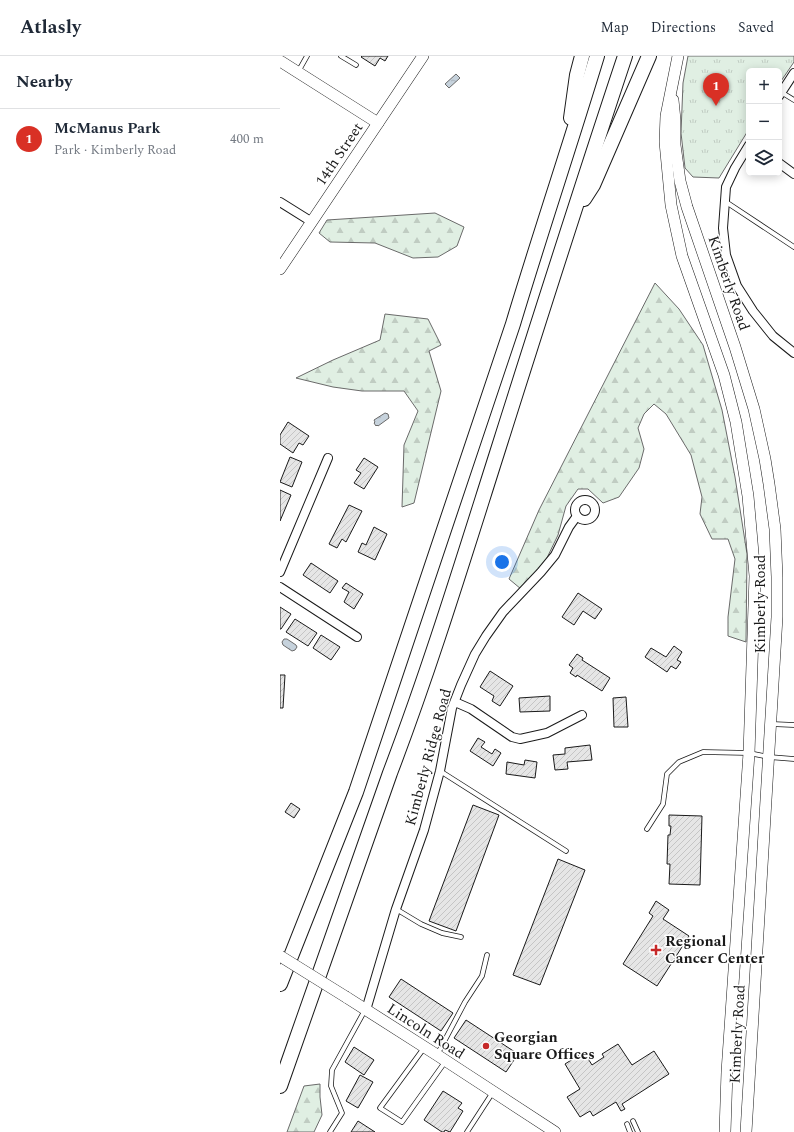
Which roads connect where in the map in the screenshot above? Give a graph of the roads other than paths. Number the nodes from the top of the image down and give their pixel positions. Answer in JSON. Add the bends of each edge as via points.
{"nodes":[{"id":1,"x":307,"y":56,"type":"edge"},
{"id":2,"x":341,"y":56,"type":"edge"},
{"id":3,"x":423,"y":56,"type":"edge"},
{"id":4,"x":582,"y":56,"type":"edge"},
{"id":5,"x":598,"y":56,"type":"edge"},
{"id":6,"x":625,"y":56,"type":"edge"},
{"id":7,"x":648,"y":56,"type":"edge"},
{"id":8,"x":678,"y":56,"type":"edge"},
{"id":9,"x":280,"y":61,"type":"edge"},
{"id":10,"x":356,"y":65,"type":"dead end"},
{"id":11,"x":298,"y":72,"type":"junction"},
{"id":12,"x":794,"y":73,"type":"edge"},
{"id":13,"x":672,"y":89,"type":"junction"},
{"id":14,"x":782,"y":91,"type":"edge"},
{"id":15,"x":782,"y":95,"type":"edge"},
{"id":16,"x":794,"y":100,"type":"edge"},
{"id":17,"x":378,"y":123,"type":"junction"},
{"id":18,"x":746,"y":150,"type":"edge"},
{"id":19,"x":564,"y":162,"type":"junction"},
{"id":20,"x":782,"y":166,"type":"edge"},
{"id":21,"x":794,"y":174,"type":"edge"},
{"id":22,"x":724,"y":201,"type":"junction"},
{"id":23,"x":280,"y":202,"type":"edge"},
{"id":24,"x":571,"y":219,"type":"junction"},
{"id":25,"x":312,"y":222,"type":"junction"},
{"id":26,"x":794,"y":247,"type":"edge"},
{"id":27,"x":280,"y":269,"type":"edge"},
{"id":28,"x":794,"y":353,"type":"edge"},
{"id":29,"x":328,"y":458,"type":"dead end"},
{"id":30,"x":577,"y":516,"type":"dead end"},
{"id":31,"x":280,"y":572,"type":"edge"},
{"id":32,"x":280,"y":587,"type":"edge"},
{"id":33,"x":357,"y":637,"type":"dead end"},
{"id":34,"x":455,"y":702,"type":"junction"},
{"id":35,"x":582,"y":715,"type":"dead end"},
{"id":36,"x":771,"y":724,"type":"junction"},
{"id":37,"x":794,"y":725,"type":"edge"},
{"id":38,"x":749,"y":753,"type":"junction"},
{"id":39,"x":769,"y":757,"type":"junction"},
{"id":40,"x":794,"y":759,"type":"edge"},
{"id":41,"x":440,"y":771,"type":"junction"},
{"id":42,"x":647,"y":829,"type":"dead end"},
{"id":43,"x":566,"y":851,"type":"dead end"},
{"id":44,"x":396,"y":909,"type":"junction"},
{"id":45,"x":338,"y":923,"type":"junction"},
{"id":46,"x":461,"y":938,"type":"dead end"},
{"id":47,"x":488,"y":955,"type":"dead end"},
{"id":48,"x":280,"y":956,"type":"edge"},
{"id":49,"x":280,"y":984,"type":"edge"},
{"id":50,"x":366,"y":1010,"type":"junction"},
{"id":51,"x":424,"y":1048,"type":"junction"},
{"id":52,"x":441,"y":1058,"type":"junction"},
{"id":53,"x":280,"y":1064,"type":"edge"},
{"id":54,"x":280,"y":1086,"type":"edge"},
{"id":55,"x":493,"y":1092,"type":"junction"},
{"id":56,"x":634,"y":1121,"type":"dead end"},
{"id":57,"x":627,"y":1124,"type":"dead end"},
{"id":58,"x":330,"y":1132,"type":"edge"},
{"id":59,"x":467,"y":1132,"type":"edge"},
{"id":60,"x":555,"y":1132,"type":"edge"},
{"id":61,"x":630,"y":1132,"type":"edge"},
{"id":62,"x":638,"y":1132,"type":"edge"},
{"id":63,"x":725,"y":1132,"type":"edge"},
{"id":64,"x":746,"y":1132,"type":"edge"}],
"edges":[{"from":1,"to":11,"type":"lane"},
{"from":2,"to":10,"type":"lane"},
{"from":3,"to":17,"type":"main road","name":"14th Street"},
{"from":4,"to":19,"type":"highway"},
{"from":5,"to":19,"type":"highway"},
{"from":6,"to":24,"type":"highway"},
{"from":7,"to":24,"type":"highway","via":[[593,185]]},
{"from":8,"to":13,"type":"main road","name":"Kimberly Road"},
{"from":9,"to":11,"type":"main road"},
{"from":11,"to":17,"type":"main road"},
{"from":12,"to":14,"type":"street"},
{"from":13,"to":36,"type":"main road","name":"Kimberly Road","via":[[680,181],[736,347],[754,409],[769,484],[775,529],[777,577]]},
{"from":13,"to":38,"type":"main road","name":"Kimberly Road","via":[[666,116],[665,142],[671,205],[682,256],[726,381],[736,422],[748,496],[755,576]]},
{"from":15,"to":16,"type":"lane"},
{"from":17,"to":25,"type":"main road","name":"14th Street"},
{"from":18,"to":22,"type":"street","via":[[726,187]]},
{"from":19,"to":49,"type":"highway","via":[[513,324],[356,792]]},
{"from":20,"to":21,"type":"street"},
{"from":22,"to":26,"type":"lane"},
{"from":22,"to":28,"type":"street","via":[[726,255],[737,286],[773,336]]},
{"from":23,"to":25,"type":"street"},
{"from":24,"to":45,"type":"highway","via":[[462,563]]},
{"from":25,"to":27,"type":"main road","name":"14th Street"},
{"from":29,"to":31,"type":"street"},
{"from":30,"to":34,"type":"street","name":"Kimberly Ridge Road","via":[[555,555],[503,612],[486,636],[475,654]]},
{"from":32,"to":33,"type":"street"},
{"from":34,"to":35,"type":"street","via":[[471,709],[512,737],[520,739],[547,733]]},
{"from":34,"to":41,"type":"street","name":"Kimberly Ridge Road"},
{"from":36,"to":37,"type":"lane"},
{"from":36,"to":39,"type":"main road","name":"Kimberly Road"},
{"from":38,"to":39,"type":"lane"},
{"from":38,"to":42,"type":"lane","via":[[703,752],[679,762],[667,774],[663,804]]},
{"from":38,"to":63,"type":"main road","name":"Kimberly Road"},
{"from":39,"to":40,"type":"lane"},
{"from":39,"to":64,"type":"main road","name":"Kimberly Road"},
{"from":41,"to":43,"type":"lane"},
{"from":41,"to":44,"type":"street","name":"Kimberly Ridge Road","via":[[424,830]]},
{"from":44,"to":46,"type":"lane","via":[[421,924]]},
{"from":44,"to":50,"type":"street","name":"Kimberly Ridge Road"},
{"from":45,"to":53,"type":"highway"},
{"from":45,"to":54,"type":"highway"},
{"from":47,"to":52,"type":"lane","via":[[482,976],[465,1002]]},
{"from":48,"to":50,"type":"main road","name":"Lincoln Road","bridge":true},
{"from":50,"to":51,"type":"main road","name":"Lincoln Road"},
{"from":50,"to":58,"type":"lane","via":[[332,1070],[331,1086],[342,1113]]},
{"from":51,"to":52,"type":"main road","name":"Lincoln Road"},
{"from":51,"to":52,"type":"lane","via":[[380,1108],[402,1122]]},
{"from":52,"to":55,"type":"main road","name":"Lincoln Road"},
{"from":55,"to":59,"type":"lane"},
{"from":55,"to":60,"type":"main road","name":"Lincoln Road"},
{"from":56,"to":62,"type":"lane"},
{"from":57,"to":61,"type":"lane"}]}
